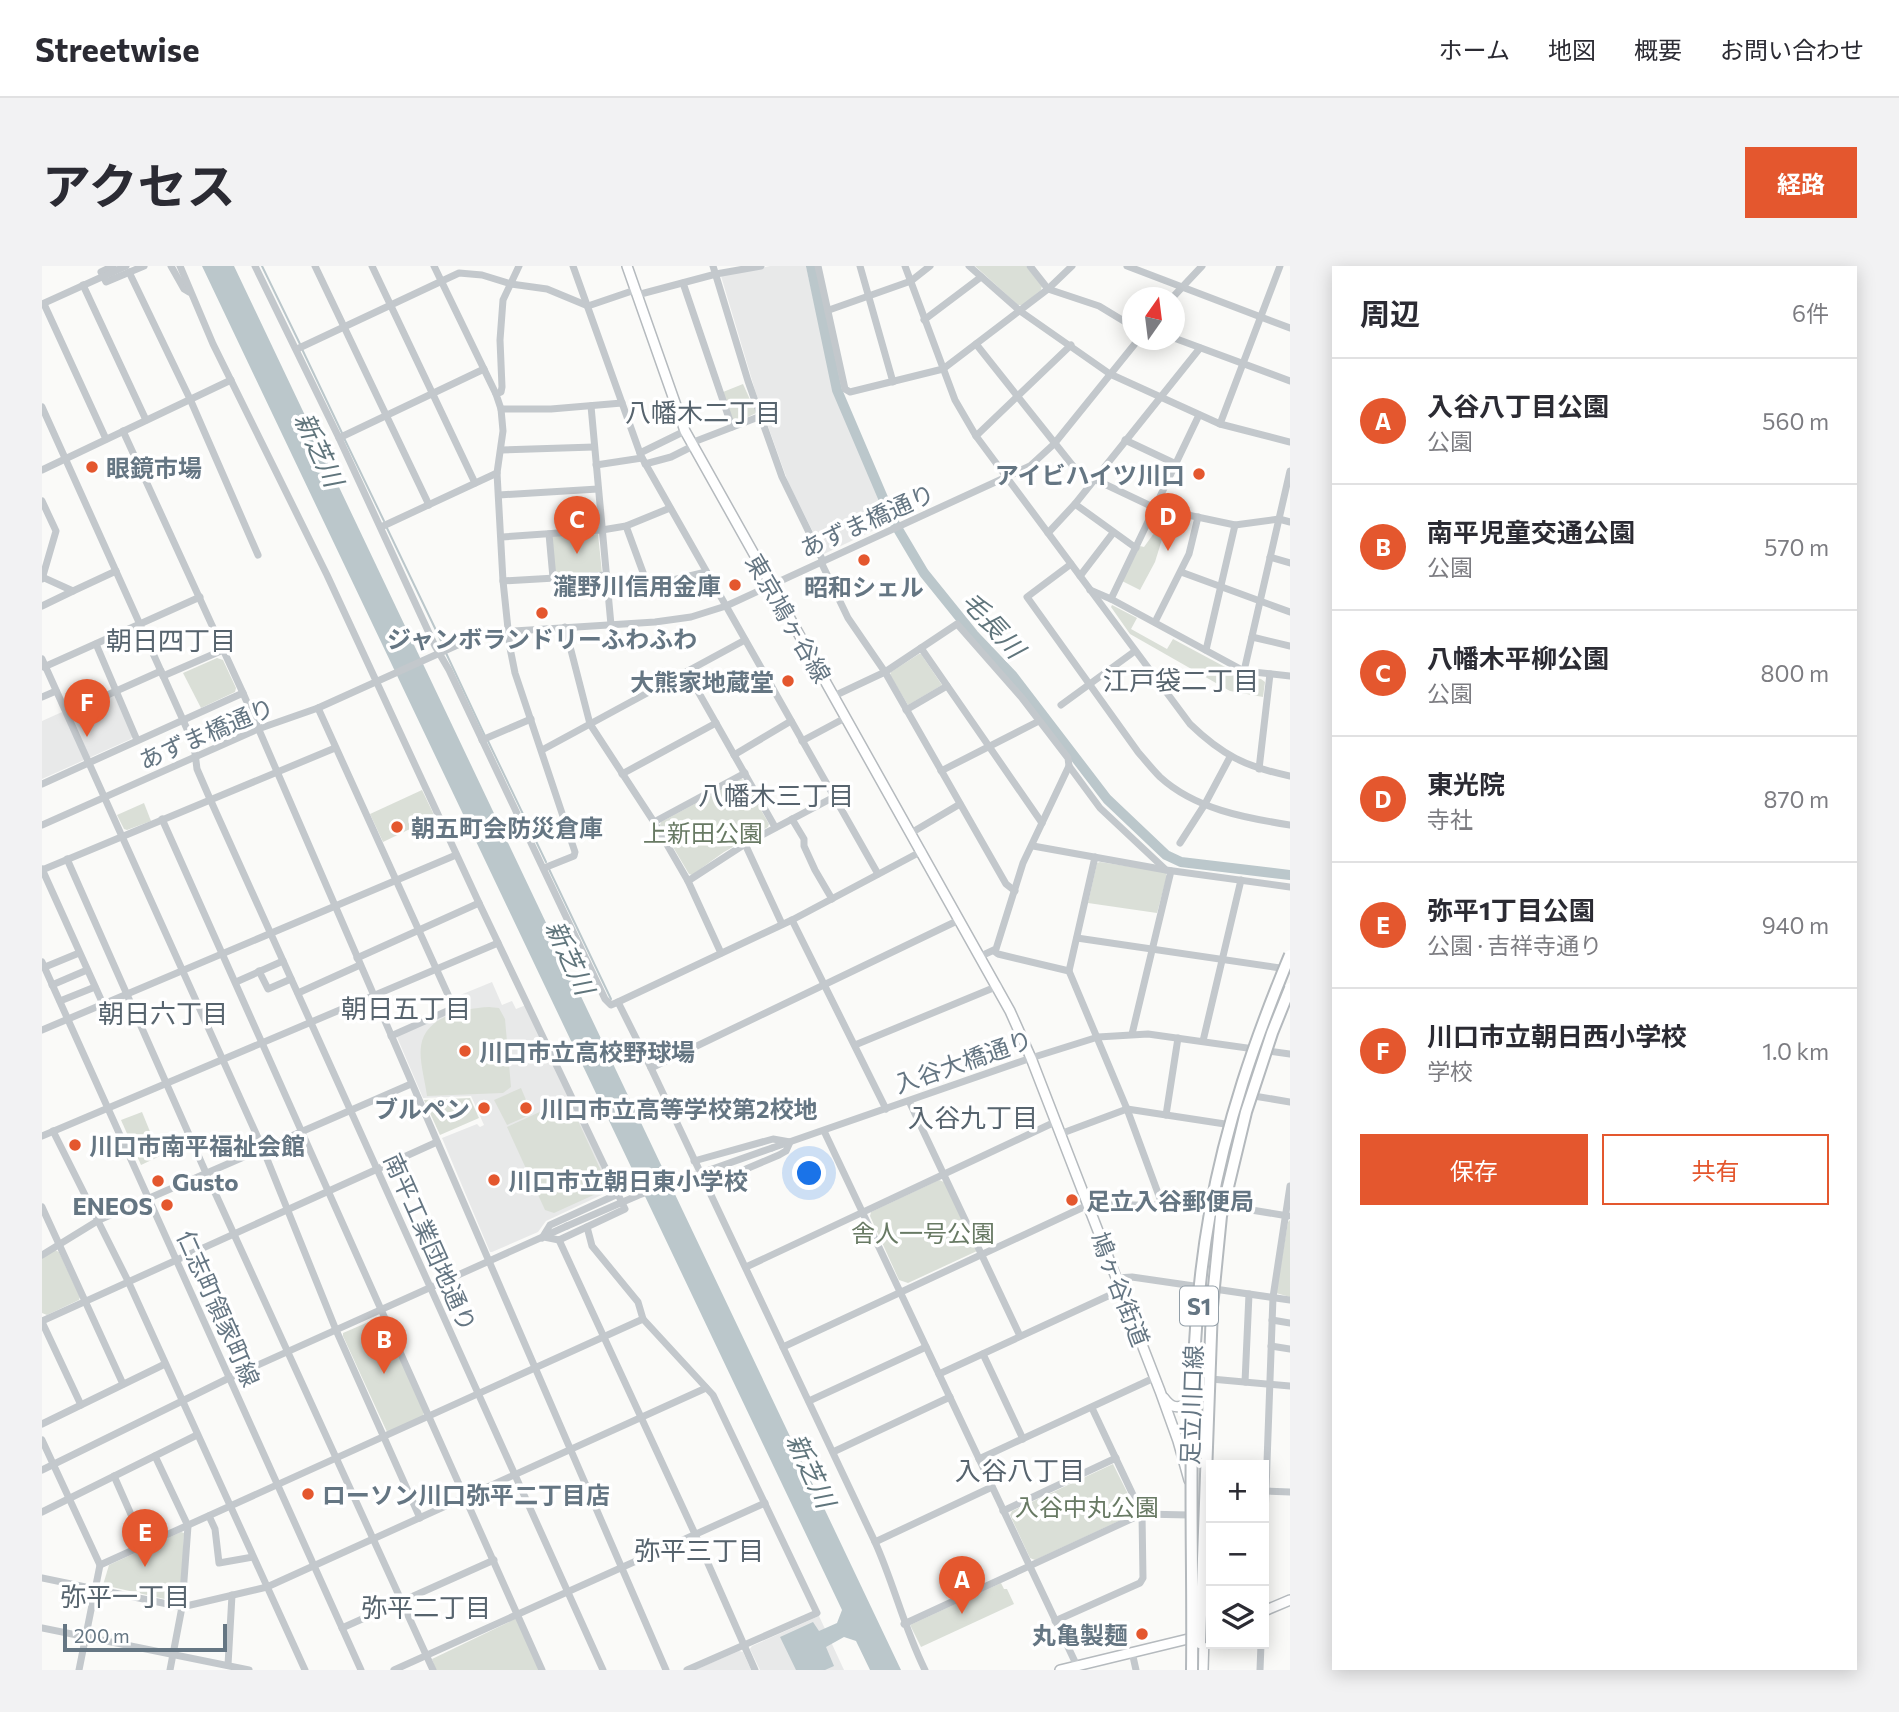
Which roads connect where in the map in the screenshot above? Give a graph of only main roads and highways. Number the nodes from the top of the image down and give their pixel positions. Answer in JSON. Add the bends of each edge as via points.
{"nodes":[{"id":1,"x":626,"y":266,"type":"edge"},
{"id":2,"x":1290,"y":945,"type":"edge"},
{"id":3,"x":1290,"y":955,"type":"edge"},
{"id":4,"x":981,"y":957,"type":"joint"},
{"id":5,"x":1290,"y":988,"type":"edge"},
{"id":6,"x":1290,"y":997,"type":"edge"},
{"id":7,"x":1224,"y":1211,"type":"junction"},
{"id":8,"x":1160,"y":1391,"type":"junction"},
{"id":9,"x":1190,"y":1397,"type":"junction"},
{"id":10,"x":1210,"y":1460,"type":"edge"},
{"id":11,"x":1189,"y":1482,"type":"junction"},
{"id":12,"x":1195,"y":1509,"type":"junction"},
{"id":13,"x":1209,"y":1523,"type":"edge"},
{"id":14,"x":1208,"y":1586,"type":"edge"},
{"id":15,"x":1290,"y":1600,"type":"edge"},
{"id":16,"x":1269,"y":1609,"type":"edge"},
{"id":17,"x":1206,"y":1632,"type":"edge"},
{"id":18,"x":1206,"y":1638,"type":"edge"},
{"id":19,"x":1188,"y":1639,"type":"junction"},
{"id":20,"x":1091,"y":1667,"type":"edge"},
{"id":21,"x":1060,"y":1670,"type":"edge"},
{"id":22,"x":1190,"y":1670,"type":"edge"},
{"id":23,"x":1201,"y":1670,"type":"edge"}],
"edges":[{"from":1,"to":4,"type":"main road","name":"東京鳩ヶ谷線","via":[[685,431]]},
{"from":2,"to":9,"type":"main road","name":"足立川口線","via":[[1249,1048],[1207,1205]]},
{"from":3,"to":12,"type":"highway","bridge":true,"via":[[1235,1120],[1216,1209],[1203,1307]]},
{"from":3,"to":22,"type":"highway","number":"S1","bridge":true,"via":[[1230,1119],[1207,1237],[1193,1401]]},
{"from":4,"to":8,"type":"main road","name":"鳩ヶ谷街道","via":[[1031,1058]]},
{"from":5,"to":7,"type":"highway","number":"S1","bridge":true,"via":[[1246,1112]]},
{"from":6,"to":7,"type":"main road","name":"足立川口線","via":[[1254,1096]]},
{"from":7,"to":10,"type":"main road","name":"足立川口線","via":[[1211,1379]]},
{"from":7,"to":12,"type":"highway","bridge":true,"via":[[1212,1261]]},
{"from":7,"to":23,"type":"highway","number":"S1","bridge":true,"via":[[1212,1307]]},
{"from":8,"to":9,"type":"main road","via":[[1173,1407],[1185,1405]]},
{"from":8,"to":11,"type":"main road","name":"鳩ヶ谷街道"},
{"from":9,"to":11,"type":"main road","name":"足立川口線"},
{"from":11,"to":12,"type":"main road","name":"足立川口線"},
{"from":12,"to":19,"type":"main road","name":"足立川口線"},
{"from":13,"to":14,"type":"main road","name":"足立川口線"},
{"from":15,"to":16,"type":"main road"},
{"from":17,"to":19,"type":"main road"},
{"from":18,"to":23,"type":"main road","name":"足立川口線"},
{"from":19,"to":20,"type":"main road"},
{"from":19,"to":22,"type":"main road","name":"足立川口線"},
{"from":20,"to":21,"type":"main road"}]}
